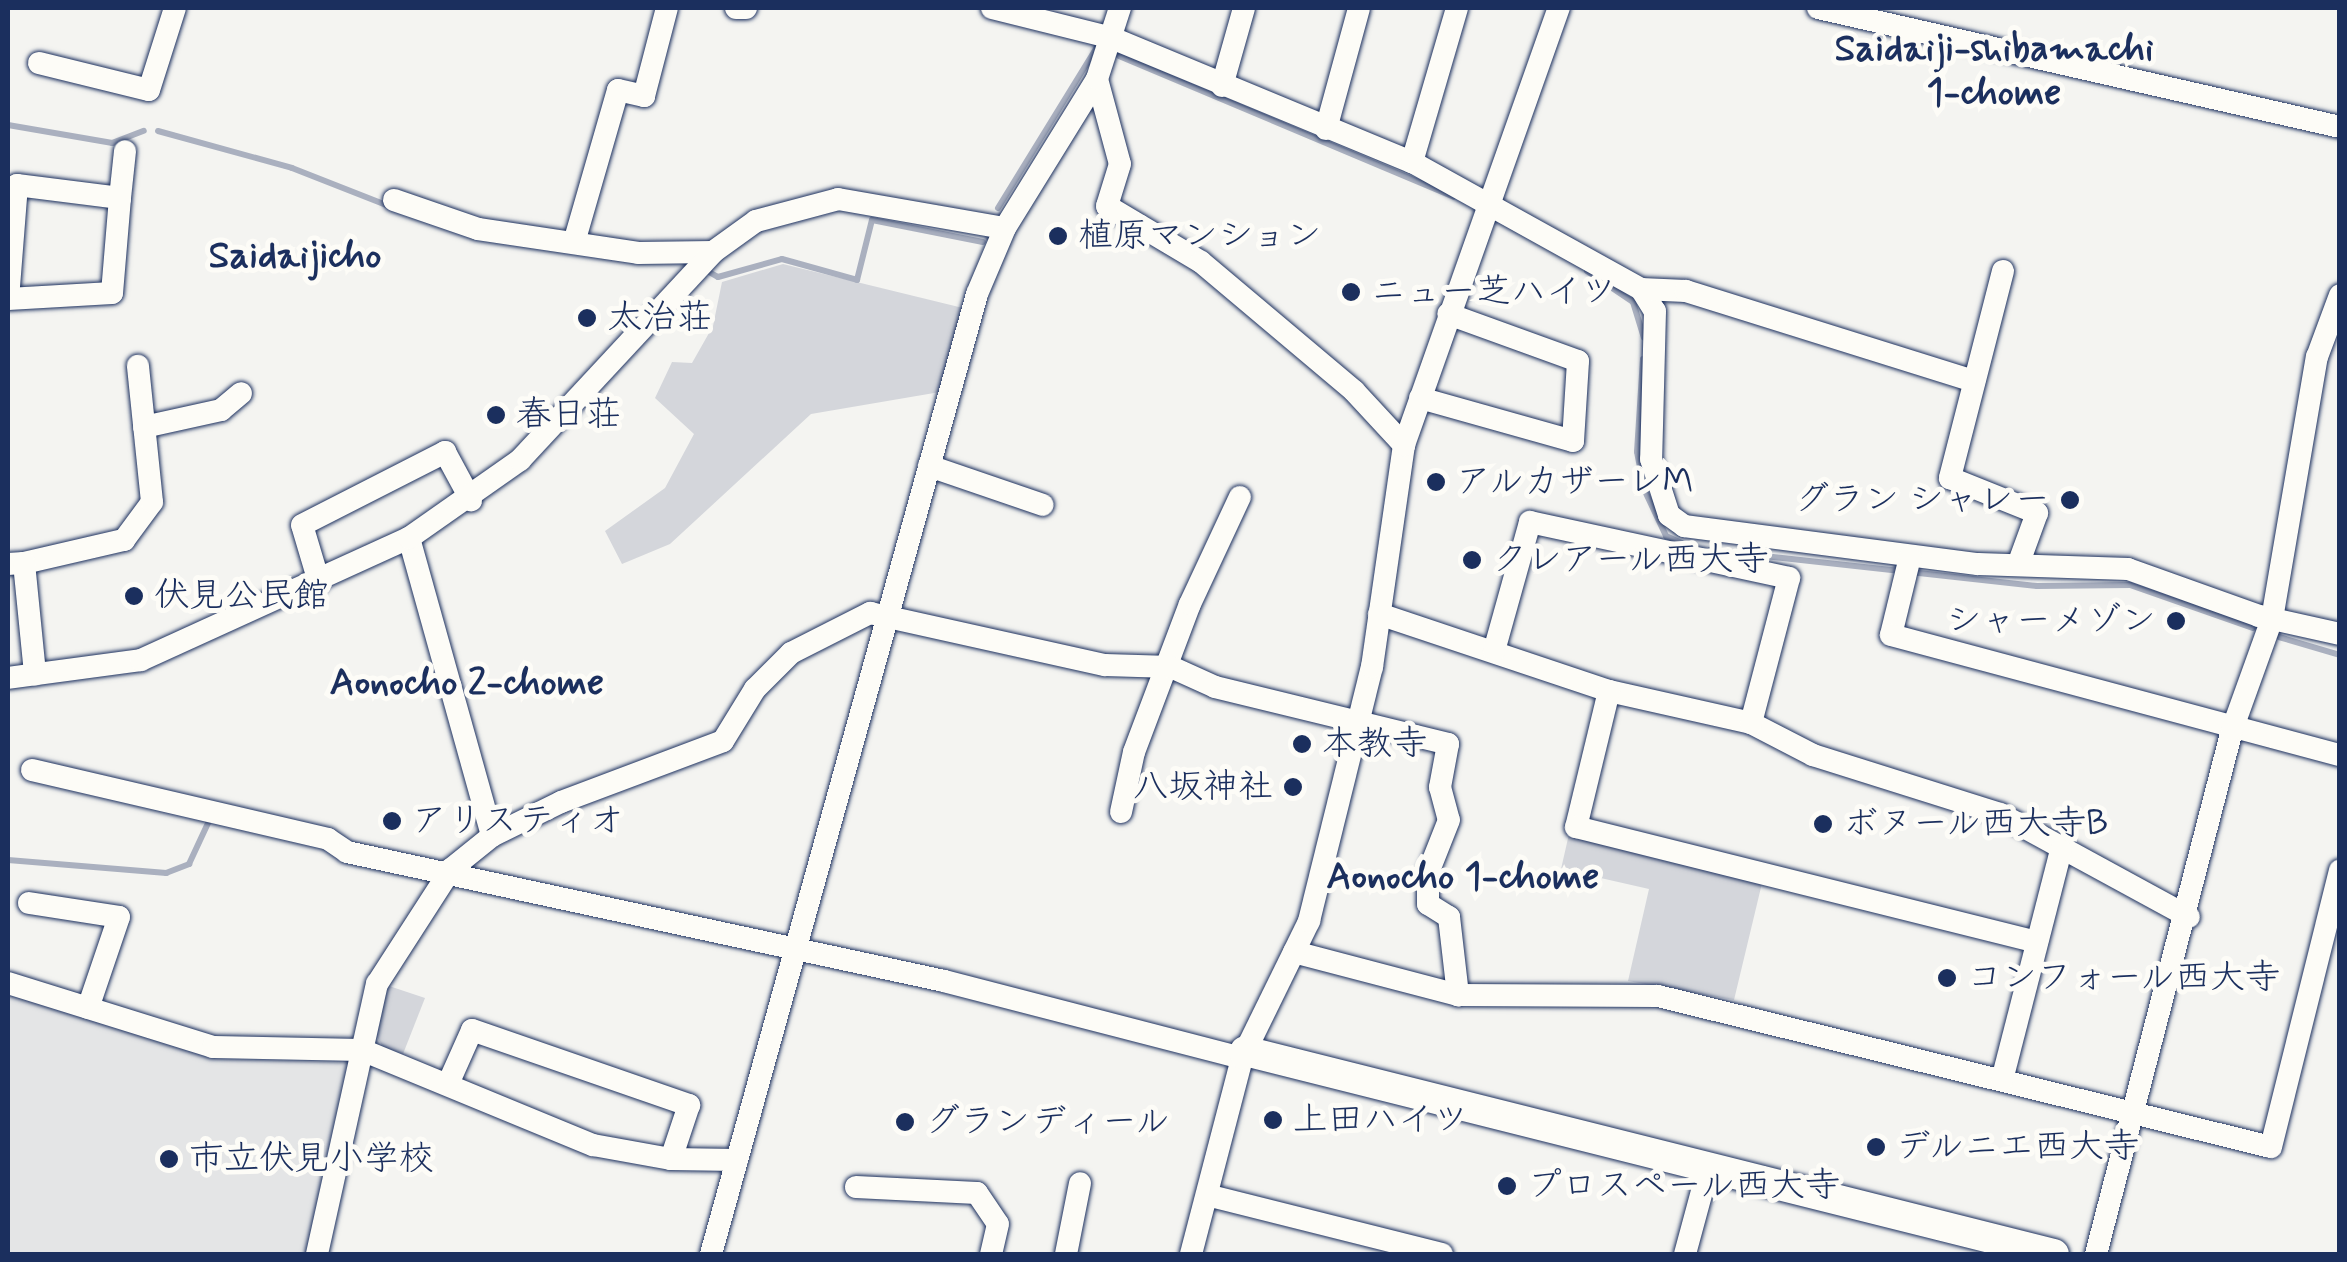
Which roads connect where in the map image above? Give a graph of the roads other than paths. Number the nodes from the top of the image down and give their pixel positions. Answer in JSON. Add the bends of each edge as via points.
{"nodes":[{"id":1,"x":175,"y":8,"type":"edge"},
{"id":2,"x":667,"y":8,"type":"edge"},
{"id":3,"x":736,"y":8,"type":"edge"},
{"id":4,"x":746,"y":8,"type":"edge"},
{"id":5,"x":992,"y":8,"type":"edge"},
{"id":6,"x":1120,"y":8,"type":"edge"},
{"id":7,"x":1244,"y":8,"type":"edge"},
{"id":8,"x":1359,"y":8,"type":"edge"},
{"id":9,"x":1458,"y":8,"type":"edge"},
{"id":10,"x":1559,"y":8,"type":"edge"},
{"id":11,"x":1818,"y":8,"type":"edge"},
{"id":12,"x":1112,"y":38,"type":"junction"},
{"id":13,"x":39,"y":63,"type":"dead end"},
{"id":14,"x":1097,"y":78,"type":"junction"},
{"id":15,"x":1222,"y":86,"type":"junction"},
{"id":16,"x":2340,"y":127,"type":"edge"},
{"id":17,"x":1326,"y":129,"type":"junction"},
{"id":18,"x":124,"y":151,"type":"dead end"},
{"id":19,"x":1412,"y":162,"type":"junction"},
{"id":20,"x":12,"y":183,"type":"edge"},
{"id":21,"x":120,"y":198,"type":"junction"},
{"id":22,"x":1489,"y":199,"type":"junction"},
{"id":23,"x":394,"y":200,"type":"dead end"},
{"id":24,"x":1005,"y":228,"type":"junction"},
{"id":25,"x":574,"y":240,"type":"junction"},
{"id":26,"x":714,"y":252,"type":"junction"},
{"id":27,"x":2003,"y":271,"type":"dead end"},
{"id":28,"x":1641,"y":288,"type":"junction"},
{"id":29,"x":2340,"y":296,"type":"edge"},
{"id":30,"x":8,"y":299,"type":"edge"},
{"id":31,"x":1448,"y":314,"type":"junction"},
{"id":32,"x":138,"y":366,"type":"dead end"},
{"id":33,"x":1974,"y":382,"type":"junction"},
{"id":34,"x":241,"y":392,"type":"dead end"},
{"id":35,"x":1420,"y":398,"type":"junction"},
{"id":36,"x":144,"y":427,"type":"junction"},
{"id":37,"x":1404,"y":445,"type":"junction"},
{"id":38,"x":929,"y":466,"type":"junction"},
{"id":39,"x":1240,"y":497,"type":"dead end"},
{"id":40,"x":471,"y":500,"type":"junction"},
{"id":41,"x":1043,"y":505,"type":"dead end"},
{"id":42,"x":409,"y":538,"type":"junction"},
{"id":43,"x":16,"y":564,"type":"edge"},
{"id":44,"x":2018,"y":565,"type":"junction"},
{"id":45,"x":1908,"y":567,"type":"junction"},
{"id":46,"x":319,"y":582,"type":"junction"},
{"id":47,"x":892,"y":612,"type":"junction"},
{"id":48,"x":1379,"y":614,"type":"junction"},
{"id":49,"x":2272,"y":618,"type":"junction"},
{"id":50,"x":2340,"y":634,"type":"edge"},
{"id":51,"x":1494,"y":651,"type":"junction"},
{"id":52,"x":1171,"y":668,"type":"junction"},
{"id":53,"x":35,"y":674,"type":"junction"},
{"id":54,"x":8,"y":678,"type":"edge"},
{"id":55,"x":1609,"y":691,"type":"junction"},
{"id":56,"x":1360,"y":722,"type":"junction"},
{"id":57,"x":1751,"y":723,"type":"junction"},
{"id":58,"x":2232,"y":730,"type":"junction"},
{"id":59,"x":2340,"y":756,"type":"edge"},
{"id":60,"x":32,"y":770,"type":"dead end"},
{"id":61,"x":1121,"y":812,"type":"dead end"},
{"id":62,"x":492,"y":836,"type":"junction"},
{"id":63,"x":2061,"y":850,"type":"junction"},
{"id":64,"x":451,"y":869,"type":"junction"},
{"id":65,"x":2340,"y":870,"type":"edge"},
{"id":66,"x":29,"y":903,"type":"dead end"},
{"id":67,"x":2189,"y":917,"type":"junction"},
{"id":68,"x":2037,"y":942,"type":"junction"},
{"id":69,"x":1294,"y":952,"type":"junction"},
{"id":70,"x":792,"y":953,"type":"junction"},
{"id":71,"x":8,"y":983,"type":"edge"},
{"id":72,"x":1458,"y":995,"type":"junction"},
{"id":73,"x":88,"y":1008,"type":"junction"},
{"id":74,"x":362,"y":1050,"type":"junction"},
{"id":75,"x":1243,"y":1054,"type":"junction"},
{"id":76,"x":2002,"y":1080,"type":"junction"},
{"id":77,"x":448,"y":1084,"type":"junction"},
{"id":78,"x":2132,"y":1110,"type":"junction"},
{"id":79,"x":671,"y":1159,"type":"junction"},
{"id":80,"x":737,"y":1160,"type":"junction"},
{"id":81,"x":1708,"y":1168,"type":"junction"},
{"id":82,"x":1080,"y":1183,"type":"dead end"},
{"id":83,"x":856,"y":1186,"type":"dead end"},
{"id":84,"x":1211,"y":1196,"type":"junction"},
{"id":85,"x":317,"y":1254,"type":"edge"},
{"id":86,"x":710,"y":1254,"type":"edge"},
{"id":87,"x":991,"y":1254,"type":"edge"},
{"id":88,"x":1066,"y":1254,"type":"edge"},
{"id":89,"x":1191,"y":1254,"type":"edge"},
{"id":90,"x":1442,"y":1254,"type":"edge"},
{"id":91,"x":1685,"y":1254,"type":"edge"},
{"id":92,"x":2054,"y":1254,"type":"edge"},
{"id":93,"x":2096,"y":1254,"type":"edge"}],
"edges":[{"from":1,"to":13,"type":"street","via":[[149,90]]},
{"from":2,"to":25,"type":"street","via":[[644,96],[618,90]]},
{"from":3,"to":4,"type":"street"},
{"from":5,"to":12,"type":"street"},
{"from":6,"to":12,"type":"street"},
{"from":7,"to":15,"type":"street"},
{"from":8,"to":17,"type":"street"},
{"from":9,"to":19,"type":"street"},
{"from":10,"to":22,"type":"street"},
{"from":11,"to":16,"type":"street"},
{"from":12,"to":14,"type":"street"},
{"from":12,"to":15,"type":"street"},
{"from":14,"to":24,"type":"street"},
{"from":14,"to":37,"type":"street","via":[[1120,164],[1106,206],[1201,262]]},
{"from":15,"to":17,"type":"street"},
{"from":17,"to":19,"type":"street"},
{"from":18,"to":21,"type":"street"},
{"from":19,"to":22,"type":"street"},
{"from":20,"to":21,"type":"street"},
{"from":20,"to":30,"type":"street"},
{"from":21,"to":30,"type":"street","via":[[112,293]]},
{"from":22,"to":28,"type":"street"},
{"from":22,"to":31,"type":"street"},
{"from":23,"to":25,"type":"street","via":[[478,229]]},
{"from":24,"to":26,"type":"street","via":[[838,199],[756,221]]},
{"from":24,"to":38,"type":"street","via":[[977,294]]},
{"from":25,"to":26,"type":"street","via":[[638,253]]},
{"from":26,"to":40,"type":"street","via":[[520,460]]},
{"from":27,"to":33,"type":"street"},
{"from":28,"to":33,"type":"street","via":[[1686,290]]},
{"from":28,"to":45,"type":"street","via":[[1656,311],[1651,459],[1669,514],[1684,526]]},
{"from":29,"to":49,"type":"street","via":[[2317,358]]},
{"from":31,"to":35,"type":"street"},
{"from":31,"to":35,"type":"street","via":[[1578,362],[1572,441]]},
{"from":32,"to":36,"type":"street"},
{"from":33,"to":44,"type":"street","via":[[1950,478],[2037,513]]},
{"from":34,"to":36,"type":"street","via":[[221,410]]},
{"from":35,"to":37,"type":"street"},
{"from":36,"to":43,"type":"street","via":[[152,502],[124,540]]},
{"from":37,"to":48,"type":"street"},
{"from":38,"to":41,"type":"street"},
{"from":38,"to":47,"type":"street"},
{"from":39,"to":52,"type":"street","via":[[1190,604]]},
{"from":40,"to":42,"type":"street"},
{"from":40,"to":46,"type":"street","via":[[445,452],[302,525]]},
{"from":42,"to":46,"type":"street"},
{"from":42,"to":62,"type":"street"},
{"from":43,"to":53,"type":"street"},
{"from":44,"to":45,"type":"street"},
{"from":44,"to":49,"type":"street","via":[[2149,573]]},
{"from":45,"to":58,"type":"street","via":[[1891,635]]},
{"from":46,"to":53,"type":"street","via":[[141,660]]},
{"from":47,"to":52,"type":"street","via":[[1106,665]]},
{"from":47,"to":62,"type":"street","via":[[825,630],[791,653],[722,740]]},
{"from":47,"to":70,"type":"street"},
{"from":48,"to":51,"type":"street"},
{"from":48,"to":56,"type":"street"},
{"from":49,"to":50,"type":"street"},
{"from":49,"to":58,"type":"street"},
{"from":51,"to":55,"type":"street"},
{"from":51,"to":57,"type":"street","via":[[1530,522],[1790,578]]},
{"from":52,"to":56,"type":"street","via":[[1215,687]]},
{"from":52,"to":61,"type":"street","via":[[1134,752]]},
{"from":53,"to":54,"type":"street"},
{"from":55,"to":57,"type":"street"},
{"from":55,"to":68,"type":"street","via":[[1576,827]]},
{"from":56,"to":69,"type":"street"},
{"from":56,"to":72,"type":"street","via":[[1448,744],[1440,787],[1449,820],[1428,873],[1428,904],[1449,917]]},
{"from":57,"to":63,"type":"street","via":[[1812,755],[2000,814]]},
{"from":58,"to":59,"type":"street"},
{"from":58,"to":67,"type":"street"},
{"from":60,"to":64,"type":"street","via":[[328,839],[347,852]]},
{"from":62,"to":64,"type":"street"},
{"from":63,"to":67,"type":"street"},
{"from":63,"to":68,"type":"street"},
{"from":64,"to":70,"type":"street"},
{"from":64,"to":74,"type":"street","via":[[377,984]]},
{"from":65,"to":78,"type":"street","via":[[2271,1147]]},
{"from":66,"to":73,"type":"street","via":[[119,917]]},
{"from":67,"to":78,"type":"street"},
{"from":68,"to":76,"type":"street"},
{"from":69,"to":72,"type":"street"},
{"from":69,"to":75,"type":"street"},
{"from":70,"to":75,"type":"street","via":[[944,981]]},
{"from":70,"to":80,"type":"street"},
{"from":71,"to":73,"type":"street"},
{"from":72,"to":76,"type":"street","via":[[1658,996]]},
{"from":73,"to":74,"type":"street","via":[[213,1047]]},
{"from":74,"to":77,"type":"street"},
{"from":74,"to":85,"type":"street"},
{"from":75,"to":81,"type":"street"},
{"from":75,"to":84,"type":"street"},
{"from":76,"to":78,"type":"street"},
{"from":77,"to":79,"type":"street","via":[[594,1146]]},
{"from":77,"to":79,"type":"street","via":[[472,1030],[490,1036],[690,1105]]},
{"from":78,"to":93,"type":"street"},
{"from":79,"to":80,"type":"street"},
{"from":80,"to":86,"type":"street"},
{"from":81,"to":91,"type":"street"},
{"from":81,"to":92,"type":"street"},
{"from":82,"to":88,"type":"street"},
{"from":83,"to":87,"type":"street","via":[[977,1193],[998,1224]]},
{"from":84,"to":89,"type":"street"},
{"from":84,"to":90,"type":"street"}]}
